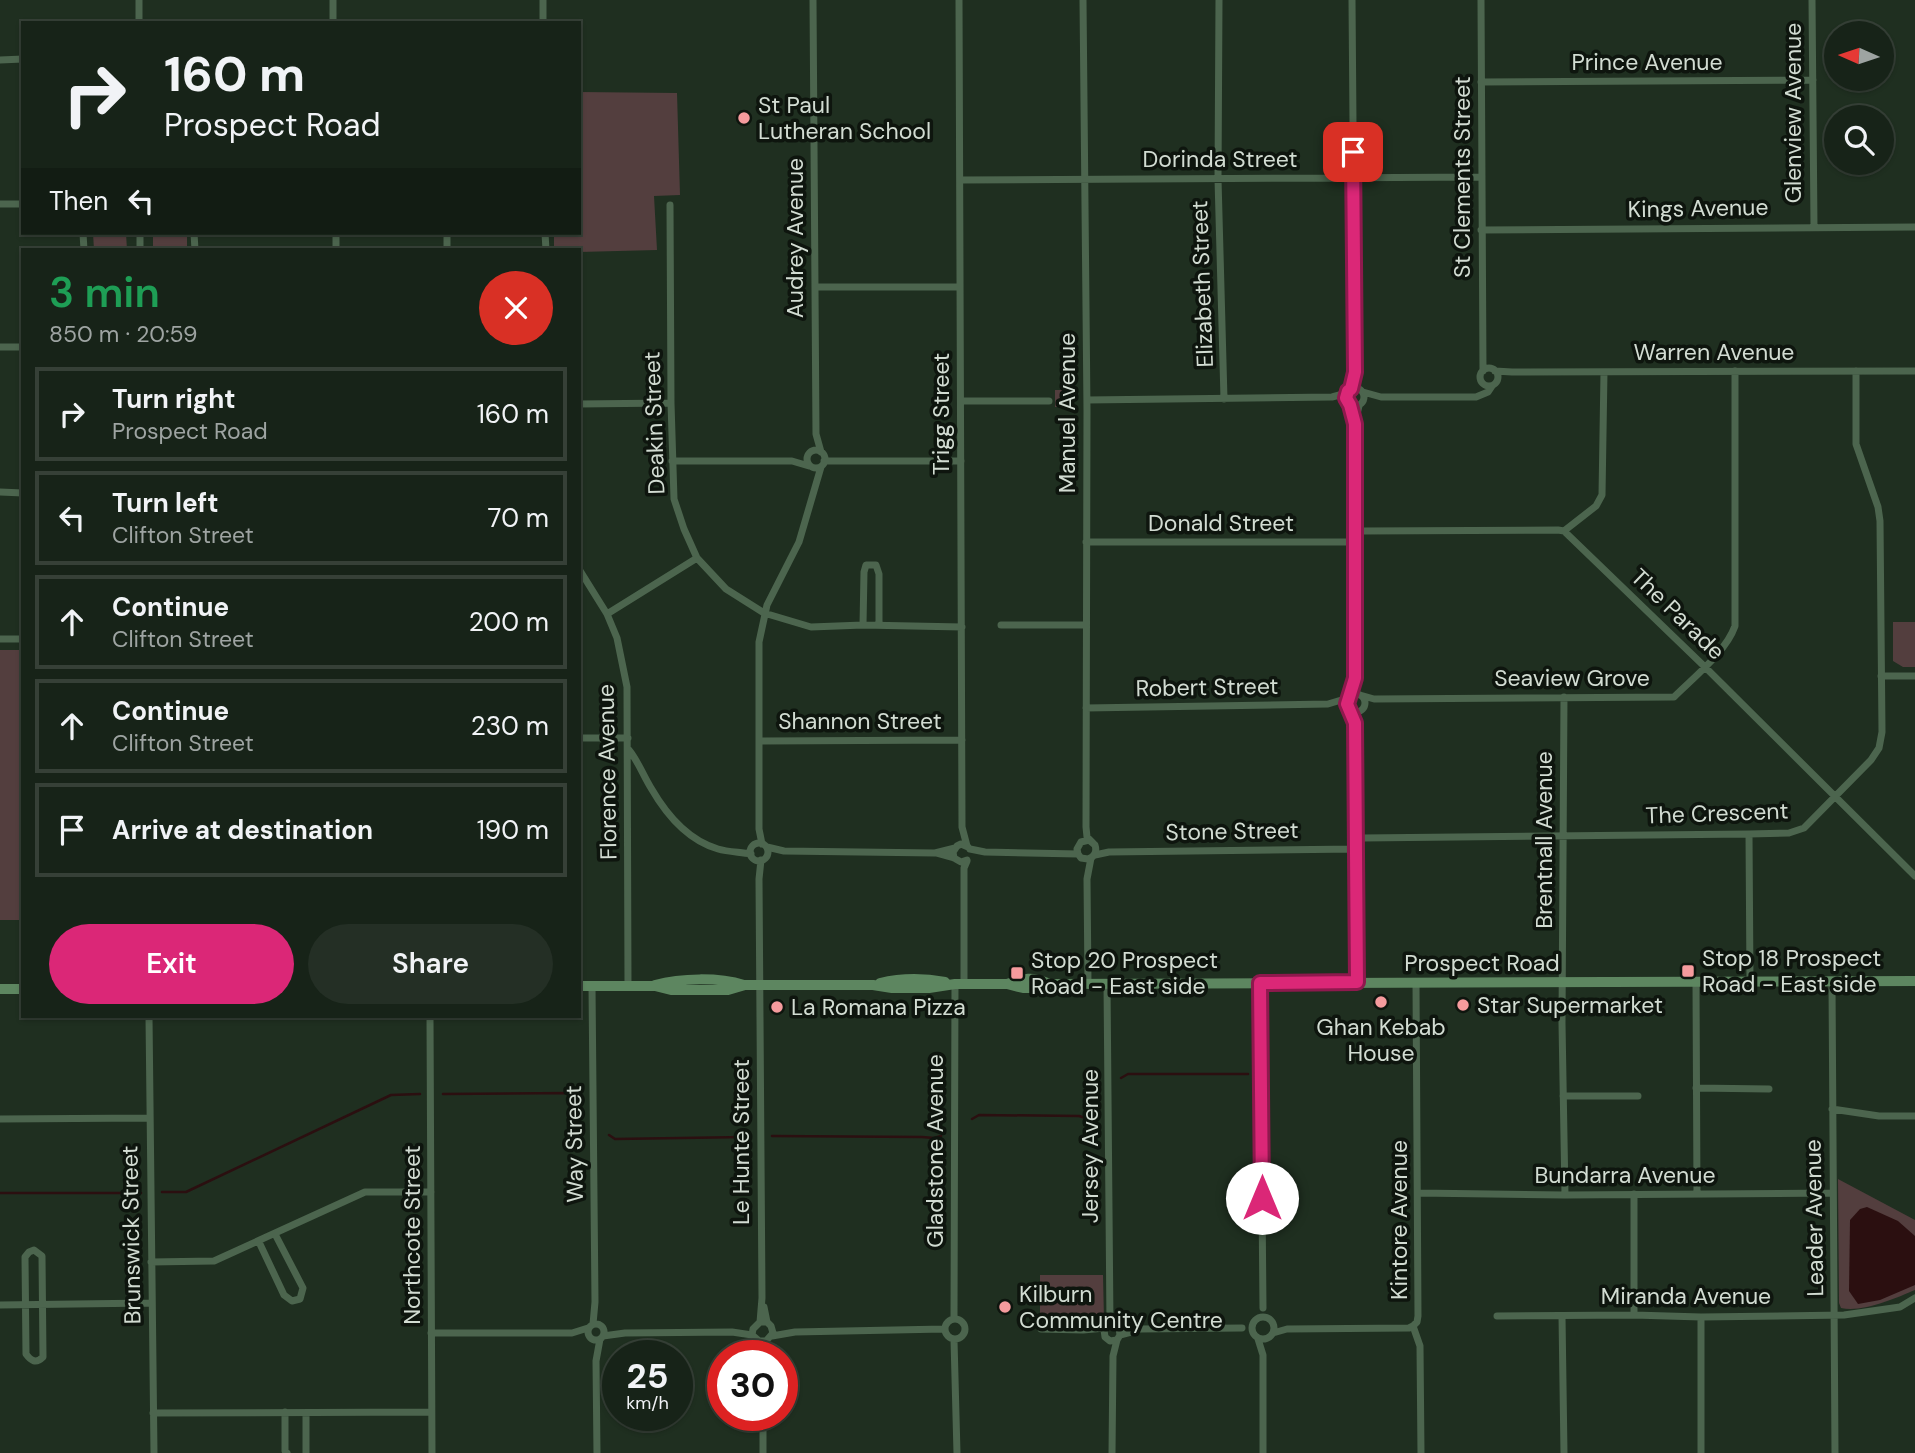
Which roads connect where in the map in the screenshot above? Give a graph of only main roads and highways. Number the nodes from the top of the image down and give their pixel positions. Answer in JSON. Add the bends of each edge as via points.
{"nodes":[{"id":1,"x":1915,"y":981,"type":"edge"},
{"id":2,"x":581,"y":986,"type":"edge"},
{"id":3,"x":0,"y":989,"type":"edge"},
{"id":4,"x":21,"y":989,"type":"edge"}],
"edges":[{"from":1,"to":2,"type":"main road","name":"Prospect Road","via":[[1088,983],[1038,988],[1007,984],[929,988],[745,985],[728,990]]},
{"from":3,"to":4,"type":"main road"}]}
